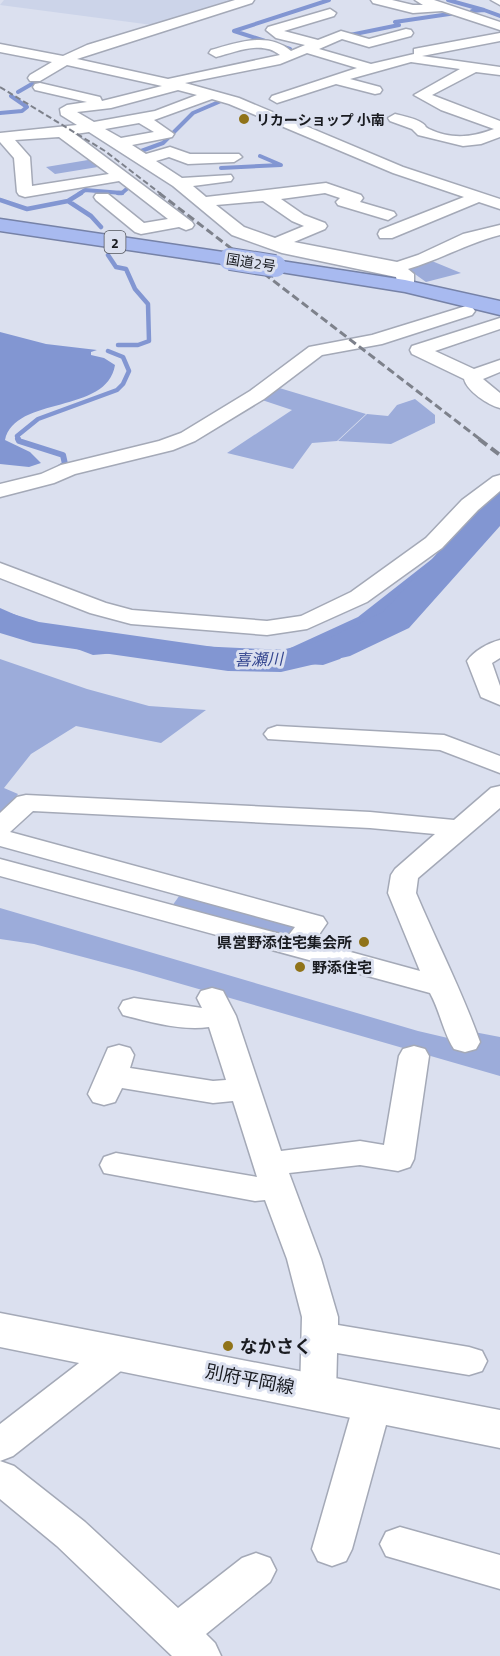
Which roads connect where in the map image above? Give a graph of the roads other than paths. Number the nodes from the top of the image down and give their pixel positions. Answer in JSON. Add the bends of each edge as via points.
{"nodes":[{"id":1,"x":248,"y":0,"type":"edge"},
{"id":2,"x":377,"y":0,"type":"edge"},
{"id":3,"x":421,"y":0,"type":"edge"},
{"id":4,"x":445,"y":7,"type":"junction"},
{"id":5,"x":205,"y":15,"type":"junction"},
{"id":6,"x":328,"y":15,"type":"dead end"},
{"id":7,"x":226,"y":20,"type":"dead end"},
{"id":8,"x":177,"y":23,"type":"junction"},
{"id":9,"x":492,"y":25,"type":"edge"},
{"id":10,"x":458,"y":33,"type":"dead end"},
{"id":11,"x":402,"y":36,"type":"dead end"},
{"id":12,"x":500,"y":37,"type":"edge"},
{"id":13,"x":478,"y":41,"type":"junction"},
{"id":14,"x":64,"y":43,"type":"dead end"},
{"id":15,"x":311,"y":46,"type":"junction"},
{"id":16,"x":0,"y":48,"type":"edge"},
{"id":17,"x":92,"y":48,"type":"junction"},
{"id":18,"x":289,"y":56,"type":"junction"},
{"id":19,"x":500,"y":56,"type":"edge"},
{"id":20,"x":411,"y":58,"type":"junction"},
{"id":21,"x":67,"y":60,"type":"junction"},
{"id":22,"x":470,"y":67,"type":"junction"},
{"id":23,"x":370,"y":68,"type":"junction"},
{"id":24,"x":500,"y":71,"type":"edge"},
{"id":25,"x":136,"y":74,"type":"junction"},
{"id":26,"x":396,"y":74,"type":"dead end"},
{"id":27,"x":336,"y":80,"type":"junction"},
{"id":28,"x":172,"y":85,"type":"junction"},
{"id":29,"x":364,"y":89,"type":"dead end"},
{"id":30,"x":151,"y":94,"type":"junction"},
{"id":31,"x":210,"y":95,"type":"junction"},
{"id":32,"x":277,"y":99,"type":"dead end"},
{"id":33,"x":111,"y":104,"type":"junction"},
{"id":34,"x":483,"y":107,"type":"dead end"},
{"id":35,"x":469,"y":115,"type":"junction"},
{"id":36,"x":141,"y":118,"type":"junction"},
{"id":37,"x":400,"y":122,"type":"dead end"},
{"id":38,"x":500,"y":126,"type":"edge"},
{"id":39,"x":92,"y":127,"type":"junction"},
{"id":40,"x":62,"y":132,"type":"junction"},
{"id":41,"x":500,"y":132,"type":"edge"},
{"id":42,"x":2,"y":137,"type":"edge"},
{"id":43,"x":119,"y":143,"type":"junction"},
{"id":44,"x":234,"y":157,"type":"dead end"},
{"id":45,"x":144,"y":159,"type":"junction"},
{"id":46,"x":122,"y":176,"type":"junction"},
{"id":47,"x":225,"y":178,"type":"dead end"},
{"id":48,"x":179,"y":183,"type":"junction"},
{"id":49,"x":266,"y":196,"type":"junction"},
{"id":50,"x":479,"y":198,"type":"junction"},
{"id":51,"x":102,"y":202,"type":"dead end"},
{"id":52,"x":202,"y":202,"type":"junction"},
{"id":53,"x":500,"y":204,"type":"edge"},
{"id":54,"x":419,"y":222,"type":"junction"},
{"id":55,"x":0,"y":225,"type":"edge"},
{"id":56,"x":500,"y":230,"type":"edge"},
{"id":57,"x":386,"y":234,"type":"dead end"},
{"id":58,"x":276,"y":244,"type":"junction"},
{"id":59,"x":405,"y":286,"type":"junction"},
{"id":60,"x":500,"y":308,"type":"edge"},
{"id":61,"x":466,"y":311,"type":"dead end"},
{"id":62,"x":500,"y":323,"type":"edge"},
{"id":63,"x":500,"y":366,"type":"edge"},
{"id":64,"x":473,"y":376,"type":"junction"},
{"id":65,"x":500,"y":402,"type":"edge"},
{"id":66,"x":500,"y":481,"type":"edge"},
{"id":67,"x":0,"y":491,"type":"edge"},
{"id":68,"x":0,"y":570,"type":"edge"},
{"id":69,"x":500,"y":647,"type":"edge"},
{"id":70,"x":500,"y":698,"type":"edge"},
{"id":71,"x":277,"y":734,"type":"dead end"},
{"id":72,"x":500,"y":765,"type":"edge"},
{"id":73,"x":497,"y":800,"type":"edge"},
{"id":74,"x":0,"y":828,"type":"edge"},
{"id":75,"x":458,"y":828,"type":"junction"},
{"id":76,"x":0,"y":838,"type":"edge"},
{"id":77,"x":0,"y":867,"type":"edge"},
{"id":78,"x":168,"y":884,"type":"junction"},
{"id":79,"x":150,"y":908,"type":"junction"},
{"id":80,"x":295,"y":947,"type":"junction"},
{"id":81,"x":441,"y":986,"type":"junction"},
{"id":82,"x":134,"y":1008,"type":"dead end"},
{"id":83,"x":465,"y":1042,"type":"dead end"},
{"id":84,"x":414,"y":1056,"type":"dead end"},
{"id":85,"x":111,"y":1075,"type":"dead end"},
{"id":86,"x":245,"y":1089,"type":"junction"},
{"id":87,"x":116,"y":1166,"type":"dead end"},
{"id":88,"x":273,"y":1175,"type":"junction"},
{"id":89,"x":0,"y":1330,"type":"edge"},
{"id":90,"x":320,"y":1336,"type":"junction"},
{"id":91,"x":118,"y":1353,"type":"junction"},
{"id":92,"x":469,"y":1361,"type":"dead end"},
{"id":93,"x":318,"y":1393,"type":"junction"},
{"id":94,"x":373,"y":1403,"type":"junction"},
{"id":95,"x":500,"y":1430,"type":"edge"},
{"id":96,"x":0,"y":1445,"type":"edge"},
{"id":97,"x":0,"y":1477,"type":"edge"},
{"id":98,"x":399,"y":1544,"type":"dead end"},
{"id":99,"x":332,"y":1549,"type":"dead end"},
{"id":100,"x":256,"y":1570,"type":"dead end"},
{"id":101,"x":500,"y":1572,"type":"edge"},
{"id":102,"x":189,"y":1644,"type":"edge"}],
"edges":[{"from":1,"to":5,"type":"street"},
{"from":2,"to":4,"type":"street","via":[[413,9]]},
{"from":3,"to":4,"type":"street"},
{"from":4,"to":9,"type":"street"},
{"from":5,"to":7,"type":"street"},
{"from":5,"to":8,"type":"street"},
{"from":6,"to":15,"type":"street","via":[[286,23],[273,30]]},
{"from":8,"to":17,"type":"street"},
{"from":8,"to":18,"type":"street","via":[[222,52],[263,42],[281,48]]},
{"from":10,"to":13,"type":"street"},
{"from":11,"to":15,"type":"street","via":[[369,43],[341,35]]},
{"from":12,"to":13,"type":"street"},
{"from":13,"to":20,"type":"street","via":[[421,51]]},
{"from":14,"to":17,"type":"street"},
{"from":15,"to":18,"type":"street"},
{"from":15,"to":23,"type":"street"},
{"from":16,"to":21,"type":"street"},
{"from":17,"to":21,"type":"street"},
{"from":18,"to":28,"type":"street"},
{"from":19,"to":22,"type":"street"},
{"from":20,"to":22,"type":"street"},
{"from":20,"to":23,"type":"street"},
{"from":21,"to":25,"type":"street"},
{"from":21,"to":33,"type":"street","via":[[37,77]]},
{"from":22,"to":24,"type":"street"},
{"from":22,"to":35,"type":"street","via":[[421,95]]},
{"from":23,"to":26,"type":"street"},
{"from":23,"to":27,"type":"street"},
{"from":25,"to":28,"type":"street"},
{"from":25,"to":30,"type":"street","via":[[114,87]]},
{"from":27,"to":29,"type":"street"},
{"from":27,"to":32,"type":"street"},
{"from":28,"to":30,"type":"street"},
{"from":28,"to":31,"type":"street"},
{"from":30,"to":33,"type":"street"},
{"from":31,"to":36,"type":"street"},
{"from":31,"to":50,"type":"street"},
{"from":33,"to":39,"type":"street","via":[[67,109],[66,112]]},
{"from":34,"to":35,"type":"street"},
{"from":35,"to":38,"type":"street"},
{"from":36,"to":39,"type":"street"},
{"from":36,"to":43,"type":"street","via":[[167,134]]},
{"from":37,"to":41,"type":"street","via":[[441,139],[463,142]]},
{"from":39,"to":40,"type":"street"},
{"from":39,"to":43,"type":"street"},
{"from":40,"to":42,"type":"street"},
{"from":40,"to":46,"type":"street"},
{"from":42,"to":46,"type":"street","via":[[21,157],[25,192]]},
{"from":43,"to":45,"type":"street"},
{"from":44,"to":45,"type":"street","via":[[188,159],[170,152]]},
{"from":45,"to":48,"type":"street"},
{"from":46,"to":51,"type":"street","via":[[184,224],[141,229]]},
{"from":47,"to":48,"type":"street"},
{"from":48,"to":52,"type":"street"},
{"from":49,"to":52,"type":"street"},
{"from":49,"to":54,"type":"street","via":[[326,188],[355,198],[344,202]]},
{"from":49,"to":58,"type":"street","via":[[298,218],[319,226]]},
{"from":50,"to":53,"type":"street"},
{"from":50,"to":54,"type":"street"},
{"from":52,"to":58,"type":"street","via":[[238,231]]},
{"from":54,"to":57,"type":"street"},
{"from":55,"to":59,"type":"highway","name":"国道2号","number":"2","bridge":true},
{"from":56,"to":58,"type":"street","via":[[469,238],[398,267]]},
{"from":58,"to":59,"type":"street","via":[[405,274]]},
{"from":59,"to":60,"type":"highway","name":"国道2号","number":"2"},
{"from":61,"to":67,"type":"street","via":[[375,340],[316,351],[257,395],[166,446],[68,469],[47,479]]},
{"from":62,"to":64,"type":"street","via":[[420,350]]},
{"from":63,"to":64,"type":"street"},
{"from":64,"to":65,"type":"street","via":[[474,383]]},
{"from":66,"to":68,"type":"street","via":[[470,505],[434,543],[359,597],[307,622],[267,628],[131,617]]},
{"from":69,"to":70,"type":"street","via":[[479,661],[490,692]]},
{"from":71,"to":72,"type":"street","via":[[327,749],[444,743]]},
{"from":73,"to":75,"type":"street"},
{"from":74,"to":75,"type":"street","via":[[26,803]]},
{"from":75,"to":81,"type":"street","via":[[403,879],[402,892]]},
{"from":76,"to":78,"type":"street"},
{"from":77,"to":79,"type":"street"},
{"from":78,"to":79,"type":"street"},
{"from":78,"to":80,"type":"street","via":[[314,923]]},
{"from":79,"to":80,"type":"street"},
{"from":80,"to":81,"type":"street"},
{"from":81,"to":83,"type":"street"},
{"from":82,"to":86,"type":"street","via":[[196,1019],[216,1007]]},
{"from":84,"to":88,"type":"street","via":[[398,1160],[360,1153]]},
{"from":85,"to":86,"type":"street","via":[[213,1092]]},
{"from":86,"to":88,"type":"street"},
{"from":87,"to":88,"type":"street","via":[[255,1189]]},
{"from":88,"to":90,"type":"street","via":[[304,1259],[320,1317]]},
{"from":89,"to":91,"type":"main road","name":"別府平岡線"},
{"from":90,"to":92,"type":"street"},
{"from":90,"to":93,"type":"street"},
{"from":91,"to":93,"type":"main road","name":"別府平岡線"},
{"from":91,"to":96,"type":"street"},
{"from":93,"to":94,"type":"main road","name":"別府平岡線"},
{"from":94,"to":95,"type":"main road","name":"別府平岡線"},
{"from":94,"to":99,"type":"street"},
{"from":97,"to":102,"type":"street","via":[[71,1534]]},
{"from":98,"to":101,"type":"street"},
{"from":100,"to":102,"type":"street"}]}
